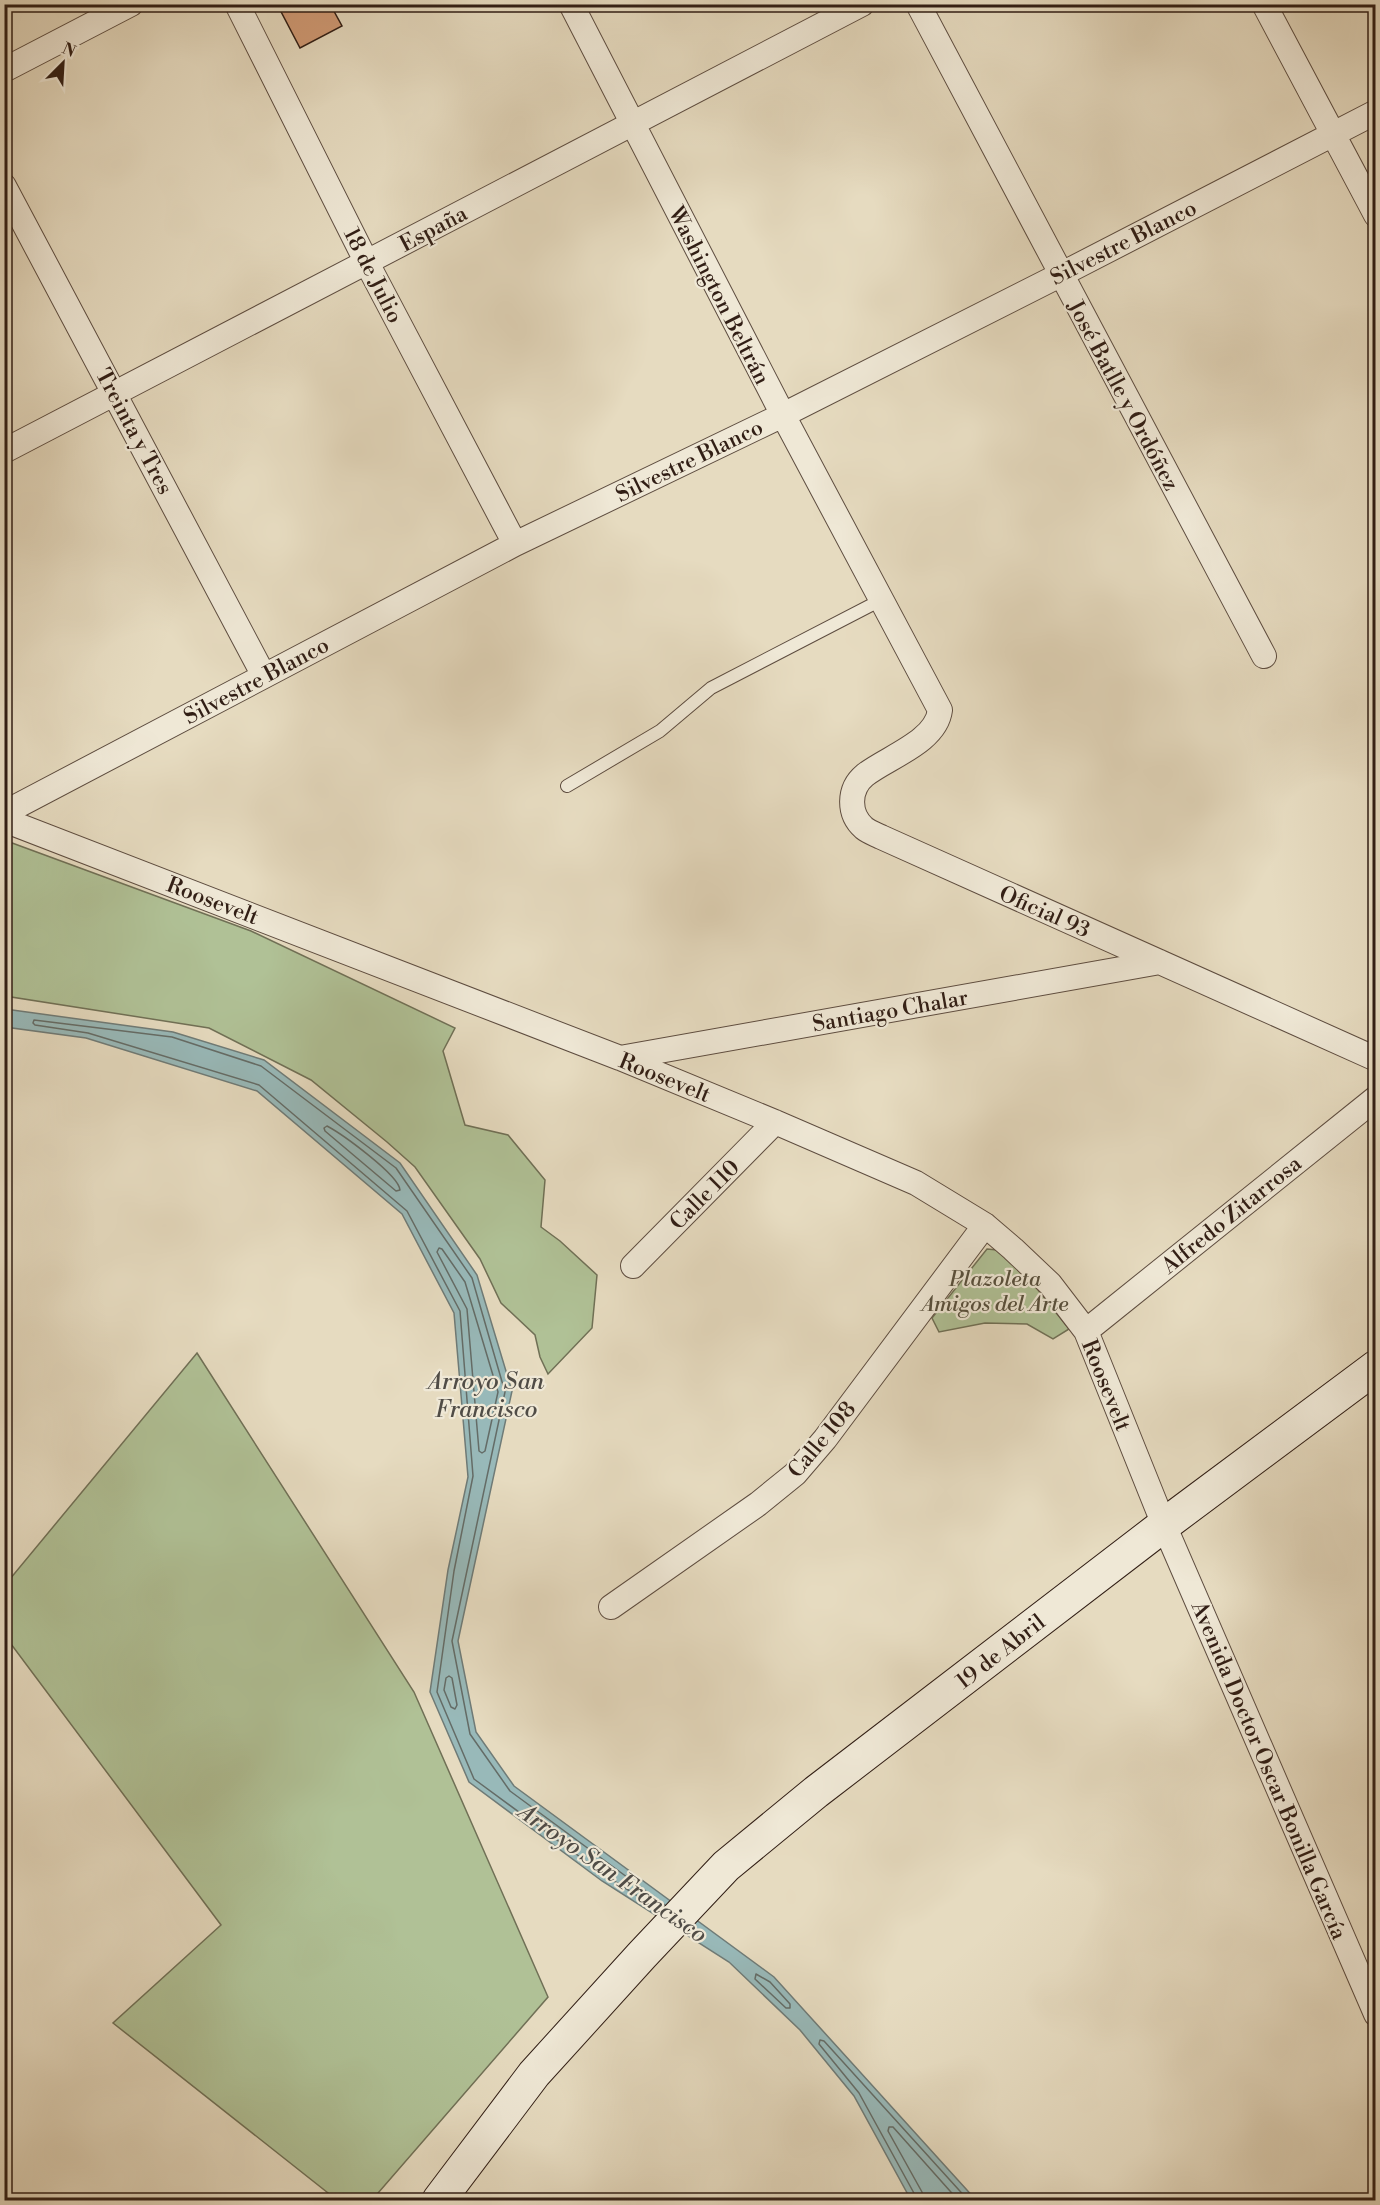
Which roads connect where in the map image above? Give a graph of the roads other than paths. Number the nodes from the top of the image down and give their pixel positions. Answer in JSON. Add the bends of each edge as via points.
{"nodes":[{"id":1,"x":131,"y":4,"type":"edge"},
{"id":2,"x":237,"y":4,"type":"edge"},
{"id":3,"x":571,"y":4,"type":"edge"},
{"id":4,"x":862,"y":4,"type":"edge"},
{"id":5,"x":918,"y":4,"type":"edge"},
{"id":6,"x":1264,"y":4,"type":"edge"},
{"id":7,"x":4,"y":70,"type":"edge"},
{"id":8,"x":1376,"y":112,"type":"edge"},
{"id":9,"x":632,"y":124,"type":"junction"},
{"id":10,"x":1332,"y":134,"type":"junction"},
{"id":11,"x":4,"y":186,"type":"edge"},
{"id":12,"x":1376,"y":215,"type":"edge"},
{"id":13,"x":367,"y":263,"type":"junction"},
{"id":14,"x":1060,"y":275,"type":"junction"},
{"id":15,"x":115,"y":392,"type":"junction"},
{"id":16,"x":783,"y":415,"type":"junction"},
{"id":17,"x":4,"y":451,"type":"edge"},
{"id":18,"x":515,"y":544,"type":"junction"},
{"id":19,"x":881,"y":600,"type":"junction"},
{"id":20,"x":1264,"y":656,"type":"dead end"},
{"id":21,"x":264,"y":676,"type":"junction"},
{"id":22,"x":940,"y":710,"type":"joint"},
{"id":23,"x":567,"y":786,"type":"dead end"},
{"id":24,"x":4,"y":813,"type":"edge"},
{"id":25,"x":4,"y":820,"type":"edge"},
{"id":26,"x":1160,"y":962,"type":"junction"},
{"id":27,"x":620,"y":1058,"type":"junction"},
{"id":28,"x":1376,"y":1059,"type":"edge"},
{"id":29,"x":1376,"y":1098,"type":"edge"},
{"id":30,"x":775,"y":1122,"type":"junction"},
{"id":31,"x":985,"y":1225,"type":"junction"},
{"id":32,"x":633,"y":1266,"type":"dead end"},
{"id":33,"x":1086,"y":1331,"type":"junction"},
{"id":34,"x":1376,"y":1367,"type":"edge"},
{"id":35,"x":1164,"y":1525,"type":"junction"},
{"id":36,"x":611,"y":1607,"type":"dead end"},
{"id":37,"x":1376,"y":2014,"type":"edge"},
{"id":38,"x":439,"y":2200,"type":"edge"}],
"edges":[{"from":1,"to":7,"type":"street"},
{"from":2,"to":13,"type":"street","name":"18 de Julio"},
{"from":3,"to":9,"type":"street","name":"Washington Beltrán"},
{"from":4,"to":9,"type":"street","name":"España"},
{"from":5,"to":14,"type":"street","name":"José Batlle y Ordóñez"},
{"from":6,"to":10,"type":"street"},
{"from":8,"to":10,"type":"street","name":"Silvestre Blanco"},
{"from":9,"to":13,"type":"street","name":"España"},
{"from":9,"to":16,"type":"street","name":"Washington Beltrán"},
{"from":10,"to":12,"type":"street"},
{"from":10,"to":14,"type":"street","name":"Silvestre Blanco"},
{"from":11,"to":15,"type":"street","name":"Treinta y Tres"},
{"from":13,"to":15,"type":"street","name":"España"},
{"from":13,"to":18,"type":"street","name":"18 de Julio"},
{"from":14,"to":16,"type":"street","name":"Silvestre Blanco"},
{"from":14,"to":20,"type":"street","name":"José Batlle y Ordóñez"},
{"from":15,"to":17,"type":"street","name":"España"},
{"from":15,"to":21,"type":"street","name":"Treinta y Tres"},
{"from":16,"to":18,"type":"street","name":"Silvestre Blanco"},
{"from":16,"to":19,"type":"street","name":"Washington Beltrán"},
{"from":18,"to":21,"type":"street","name":"Silvestre Blanco"},
{"from":19,"to":22,"type":"street","name":"Washington Beltrán"},
{"from":19,"to":23,"type":"lane","via":[[711,688],[660,731]]},
{"from":21,"to":24,"type":"street","name":"Silvestre Blanco"},
{"from":22,"to":26,"type":"street","name":"Oficial 93","via":[[935,726],[915,744],[864,776],[855,790],[851,803],[865,829]]},
{"from":25,"to":27,"type":"street","name":"Roosevelt"},
{"from":26,"to":27,"type":"street","name":"Santiago Chalar"},
{"from":26,"to":28,"type":"street","name":"Oficial 93"},
{"from":27,"to":30,"type":"street","name":"Roosevelt"},
{"from":29,"to":33,"type":"street","name":"Alfredo Zitarrosa"},
{"from":30,"to":31,"type":"street","name":"Roosevelt","via":[[916,1183]]},
{"from":30,"to":32,"type":"street","name":"Calle 110"},
{"from":31,"to":33,"type":"street","name":"Roosevelt","via":[[1050,1284]]},
{"from":31,"to":36,"type":"street","name":"Calle 108","via":[[795,1474]]},
{"from":33,"to":35,"type":"street","name":"Roosevelt"},
{"from":34,"to":35,"type":"street","name":"19 de Abril"},
{"from":35,"to":37,"type":"street","name":"Avenida Doctor Oscar Bonilla García"},
{"from":35,"to":38,"type":"street","name":"19 de Abril","via":[[816,1792],[726,1866],[534,2074]]}]}
